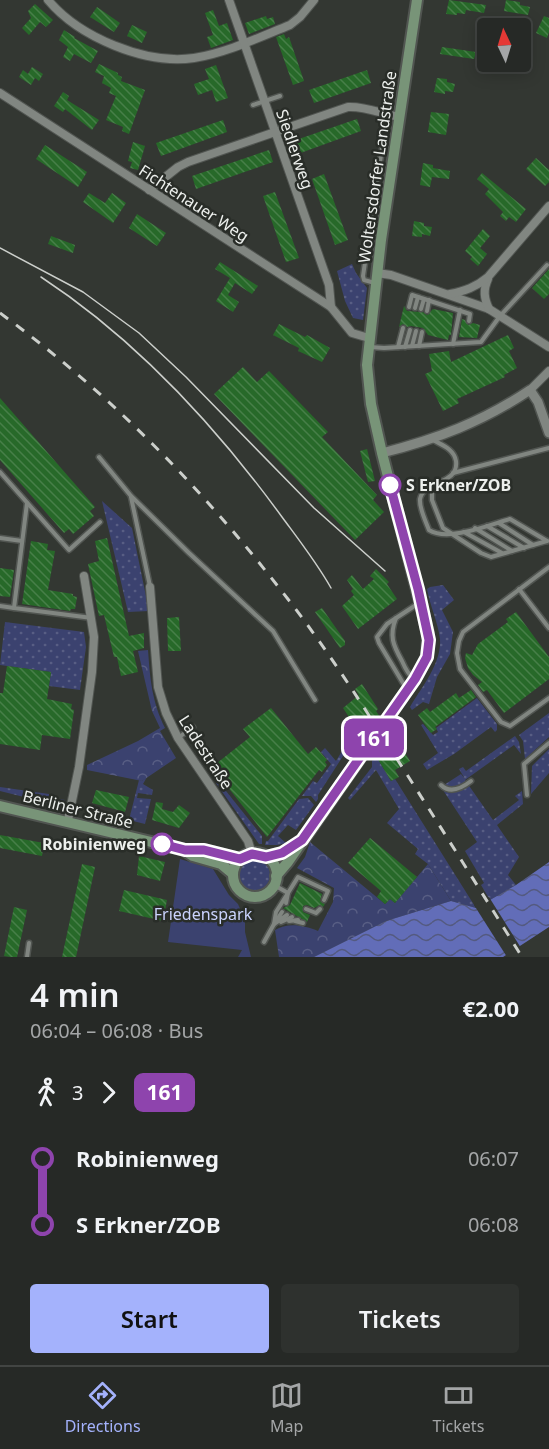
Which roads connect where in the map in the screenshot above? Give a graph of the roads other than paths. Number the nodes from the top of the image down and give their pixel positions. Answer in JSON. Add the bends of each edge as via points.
{"nodes":[{"id":1,"x":48,"y":0,"type":"edge"},
{"id":2,"x":229,"y":0,"type":"edge"},
{"id":3,"x":314,"y":0,"type":"edge"},
{"id":4,"x":417,"y":0,"type":"edge"},
{"id":5,"x":243,"y":43,"type":"junction"},
{"id":6,"x":0,"y":93,"type":"edge"},
{"id":7,"x":280,"y":96,"type":"dead end"},
{"id":8,"x":264,"y":101,"type":"junction"},
{"id":9,"x":253,"y":105,"type":"dead end"},
{"id":10,"x":387,"y":115,"type":"junction"},
{"id":11,"x":400,"y":117,"type":"junction"},
{"id":12,"x":275,"y":132,"type":"junction"},
{"id":13,"x":149,"y":190,"type":"junction"},
{"id":14,"x":549,"y":206,"type":"edge"},
{"id":15,"x":547,"y":265,"type":"dead end"},
{"id":16,"x":488,"y":277,"type":"junction"},
{"id":17,"x":376,"y":278,"type":"junction"},
{"id":18,"x":419,"y":284,"type":"junction"},
{"id":19,"x":448,"y":294,"type":"junction"},
{"id":20,"x":417,"y":297,"type":"junction"},
{"id":21,"x":427,"y":300,"type":"junction"},
{"id":22,"x":331,"y":307,"type":"junction"},
{"id":23,"x":409,"y":307,"type":"dead end"},
{"id":24,"x":415,"y":308,"type":"dead end"},
{"id":25,"x":422,"y":309,"type":"dead end"},
{"id":26,"x":489,"y":309,"type":"junction"},
{"id":27,"x":460,"y":310,"type":"junction"},
{"id":28,"x":427,"y":311,"type":"dead end"},
{"id":29,"x":500,"y":316,"type":"junction"},
{"id":30,"x":469,"y":321,"type":"dead end"},
{"id":31,"x":403,"y":328,"type":"dead end"},
{"id":32,"x":410,"y":330,"type":"dead end"},
{"id":33,"x":416,"y":331,"type":"dead end"},
{"id":34,"x":422,"y":332,"type":"dead end"},
{"id":35,"x":368,"y":342,"type":"junction"},
{"id":36,"x":453,"y":345,"type":"junction"},
{"id":37,"x":412,"y":346,"type":"junction"},
{"id":38,"x":419,"y":346,"type":"junction"},
{"id":39,"x":398,"y":347,"type":"junction"},
{"id":40,"x":405,"y":347,"type":"junction"},
{"id":41,"x":549,"y":347,"type":"edge"},
{"id":42,"x":549,"y":370,"type":"edge"},
{"id":43,"x":530,"y":390,"type":"junction"},
{"id":44,"x":549,"y":433,"type":"edge"},
{"id":45,"x":432,"y":440,"type":"junction"},
{"id":46,"x":549,"y":448,"type":"edge"},
{"id":47,"x":382,"y":453,"type":"junction"},
{"id":48,"x":99,"y":457,"type":"dead end"},
{"id":49,"x":0,"y":472,"type":"edge"},
{"id":50,"x":453,"y":473,"type":"junction"},
{"id":51,"x":432,"y":487,"type":"junction"},
{"id":52,"x":130,"y":496,"type":"junction"},
{"id":53,"x":27,"y":503,"type":"junction"},
{"id":54,"x":100,"y":522,"type":"dead end"},
{"id":55,"x":498,"y":522,"type":"junction"},
{"id":56,"x":487,"y":525,"type":"junction"},
{"id":57,"x":475,"y":528,"type":"junction"},
{"id":58,"x":463,"y":531,"type":"junction"},
{"id":59,"x":451,"y":535,"type":"junction"},
{"id":60,"x":0,"y":538,"type":"edge"},
{"id":61,"x":22,"y":541,"type":"junction"},
{"id":62,"x":548,"y":541,"type":"edge"},
{"id":63,"x":534,"y":545,"type":"junction"},
{"id":64,"x":524,"y":548,"type":"junction"},
{"id":65,"x":513,"y":551,"type":"junction"},
{"id":66,"x":502,"y":554,"type":"junction"},
{"id":67,"x":549,"y":567,"type":"edge"},
{"id":68,"x":84,"y":576,"type":"dead end"},
{"id":69,"x":150,"y":587,"type":"joint"},
{"id":70,"x":519,"y":589,"type":"junction"},
{"id":71,"x":421,"y":602,"type":"junction"},
{"id":72,"x":0,"y":606,"type":"edge"},
{"id":73,"x":14,"y":608,"type":"junction"},
{"id":74,"x":396,"y":617,"type":"junction"},
{"id":75,"x":92,"y":618,"type":"junction"},
{"id":76,"x":549,"y":628,"type":"edge"},
{"id":77,"x":412,"y":684,"type":"junction"},
{"id":78,"x":549,"y":698,"type":"edge"},
{"id":79,"x":315,"y":700,"type":"dead end"},
{"id":80,"x":193,"y":727,"type":"dead end"},
{"id":81,"x":178,"y":738,"type":"junction"},
{"id":82,"x":549,"y":743,"type":"edge"},
{"id":83,"x":471,"y":781,"type":"dead end"},
{"id":84,"x":441,"y":785,"type":"dead end"},
{"id":85,"x":527,"y":795,"type":"dead end"},
{"id":86,"x":0,"y":806,"type":"edge"},
{"id":87,"x":68,"y":820,"type":"junction"},
{"id":88,"x":302,"y":840,"type":"junction"},
{"id":89,"x":185,"y":850,"type":"junction"},
{"id":90,"x":252,"y":854,"type":"junction"},
{"id":91,"x":266,"y":857,"type":"junction"},
{"id":92,"x":240,"y":859,"type":"junction"},
{"id":93,"x":233,"y":874,"type":"junction"},
{"id":94,"x":275,"y":880,"type":"junction"},
{"id":95,"x":288,"y":893,"type":"junction"},
{"id":96,"x":324,"y":900,"type":"dead end"},
{"id":97,"x":289,"y":902,"type":"dead end"},
{"id":98,"x":320,"y":909,"type":"dead end"},
{"id":99,"x":308,"y":911,"type":"dead end"},
{"id":100,"x":282,"y":912,"type":"dead end"},
{"id":101,"x":287,"y":915,"type":"dead end"},
{"id":102,"x":292,"y":919,"type":"junction"},
{"id":103,"x":298,"y":920,"type":"dead end"},
{"id":104,"x":303,"y":923,"type":"dead end"},
{"id":105,"x":274,"y":924,"type":"junction"},
{"id":106,"x":264,"y":942,"type":"dead end"},
{"id":107,"x":29,"y":943,"type":"dead end"},
{"id":108,"x":27,"y":957,"type":"edge"}],
"edges":[{"from":1,"to":5,"type":"street","via":[[85,31],[149,56],[171,60],[195,58]]},
{"from":2,"to":5,"type":"street","name":"Siedlerweg"},
{"from":3,"to":5,"type":"street","via":[[290,25]]},
{"from":4,"to":11,"type":"main road","name":"Woltersdorfer Landstraße"},
{"from":5,"to":8,"type":"street","name":"Siedlerweg"},
{"from":6,"to":13,"type":"street","name":"Fichtenauer Weg"},
{"from":7,"to":8,"type":"lane"},
{"from":8,"to":9,"type":"lane"},
{"from":8,"to":12,"type":"street","name":"Siedlerweg"},
{"from":10,"to":11,"type":"street"},
{"from":10,"to":12,"type":"street","via":[[348,106]]},
{"from":10,"to":17,"type":"lane","via":[[363,276],[364,280]]},
{"from":11,"to":17,"type":"main road","name":"Woltersdorfer Landstraße"},
{"from":12,"to":13,"type":"street","via":[[178,167]]},
{"from":12,"to":22,"type":"street","name":"Siedlerweg","via":[[329,285]]},
{"from":13,"to":22,"type":"street","name":"Fichtenauer Weg"},
{"from":14,"to":16,"type":"street"},
{"from":15,"to":29,"type":"lane"},
{"from":16,"to":19,"type":"street","via":[[479,285]]},
{"from":16,"to":26,"type":"street","via":[[484,299]]},
{"from":17,"to":18,"type":"street","via":[[387,274]]},
{"from":17,"to":35,"type":"main road","name":"Woltersdorfer Landstraße"},
{"from":18,"to":19,"type":"street"},
{"from":18,"to":20,"type":"lane"},
{"from":19,"to":26,"type":"street"},
{"from":20,"to":21,"type":"lane"},
{"from":20,"to":23,"type":"lane","via":[[412,295]]},
{"from":20,"to":24,"type":"lane"},
{"from":21,"to":25,"type":"lane"},
{"from":21,"to":27,"type":"lane"},
{"from":21,"to":28,"type":"lane"},
{"from":22,"to":35,"type":"street","name":"Fichtenauer Weg","via":[[352,333]]},
{"from":26,"to":29,"type":"street"},
{"from":27,"to":30,"type":"lane","via":[[470,314]]},
{"from":27,"to":36,"type":"lane"},
{"from":29,"to":36,"type":"lane","via":[[481,342]]},
{"from":29,"to":41,"type":"street"},
{"from":31,"to":39,"type":"lane"},
{"from":32,"to":40,"type":"lane"},
{"from":33,"to":37,"type":"lane"},
{"from":34,"to":38,"type":"lane"},
{"from":35,"to":39,"type":"lane"},
{"from":35,"to":47,"type":"main road","name":"Woltersdorfer Landstraße","via":[[368,385]]},
{"from":36,"to":38,"type":"lane"},
{"from":37,"to":38,"type":"lane"},
{"from":37,"to":40,"type":"lane"},
{"from":39,"to":40,"type":"lane"},
{"from":42,"to":43,"type":"street"},
{"from":43,"to":44,"type":"street"},
{"from":43,"to":45,"type":"street","via":[[496,412]]},
{"from":45,"to":47,"type":"street"},
{"from":45,"to":50,"type":"lane","via":[[452,452],[456,465]]},
{"from":46,"to":50,"type":"lane"},
{"from":47,"to":71,"type":"main road","name":"Woltersdorfer Landstraße"},
{"from":48,"to":52,"type":"lane"},
{"from":49,"to":53,"type":"lane"},
{"from":50,"to":51,"type":"lane"},
{"from":51,"to":59,"type":"lane","via":[[440,523]]},
{"from":51,"to":59,"type":"lane","via":[[420,498],[428,528],[433,533]]},
{"from":52,"to":69,"type":"lane"},
{"from":52,"to":79,"type":"lane","via":[[273,631]]},
{"from":53,"to":54,"type":"lane","via":[[69,549]]},
{"from":53,"to":61,"type":"lane"},
{"from":55,"to":56,"type":"lane"},
{"from":55,"to":62,"type":"lane","via":[[510,519]]},
{"from":55,"to":63,"type":"lane"},
{"from":56,"to":57,"type":"lane"},
{"from":56,"to":64,"type":"lane"},
{"from":57,"to":58,"type":"lane"},
{"from":57,"to":65,"type":"lane"},
{"from":58,"to":59,"type":"lane"},
{"from":58,"to":66,"type":"lane"},
{"from":59,"to":66,"type":"lane","via":[[491,557]]},
{"from":60,"to":61,"type":"lane"},
{"from":61,"to":73,"type":"lane"},
{"from":62,"to":63,"type":"lane"},
{"from":63,"to":64,"type":"lane"},
{"from":64,"to":65,"type":"lane"},
{"from":65,"to":66,"type":"lane"},
{"from":67,"to":70,"type":"lane"},
{"from":68,"to":75,"type":"street"},
{"from":69,"to":81,"type":"street","name":"Ladestraße","via":[[158,687]]},
{"from":70,"to":76,"type":"lane"},
{"from":70,"to":78,"type":"lane","via":[[463,632],[457,653],[460,669],[501,722],[510,726]]},
{"from":71,"to":74,"type":"lane"},
{"from":71,"to":77,"type":"main road","name":"Woltersdorfer Landstraße","via":[[429,648]]},
{"from":72,"to":73,"type":"lane"},
{"from":73,"to":75,"type":"lane"},
{"from":74,"to":77,"type":"lane","via":[[393,646]]},
{"from":74,"to":77,"type":"lane","via":[[377,637],[403,683]]},
{"from":75,"to":87,"type":"street","via":[[92,672]]},
{"from":77,"to":88,"type":"main road","name":"Woltersdorfer Landstraße"},
{"from":80,"to":81,"type":"lane"},
{"from":81,"to":90,"type":"street","name":"Ladestraße","via":[[248,841]]},
{"from":82,"to":85,"type":"lane","via":[[524,764]]},
{"from":83,"to":84,"type":"lane","via":[[454,789]]},
{"from":86,"to":87,"type":"main road","name":"Berliner Straße"},
{"from":87,"to":89,"type":"main road","name":"Berliner Straße"},
{"from":88,"to":91,"type":"main road","via":[[286,852]]},
{"from":88,"to":94,"type":"main road","name":"Woltersdorfer Landstraße"},
{"from":89,"to":92,"type":"main road","name":"Berliner Straße","via":[[204,850]]},
{"from":89,"to":93,"type":"main road","name":"Berliner Straße","via":[[222,864]]},
{"from":90,"to":91,"type":"main road"},
{"from":90,"to":92,"type":"main road"},
{"from":91,"to":94,"type":"main road","via":[[274,865]]},
{"from":92,"to":93,"type":"main road"},
{"from":93,"to":94,"type":"main road","via":[[239,891],[251,897],[265,895]]},
{"from":94,"to":95,"type":"lane"},
{"from":95,"to":96,"type":"lane","via":[[298,877],[328,891]]},
{"from":95,"to":97,"type":"lane"},
{"from":95,"to":105,"type":"lane","via":[[276,912]]},
{"from":98,"to":99,"type":"lane","via":[[316,914]]},
{"from":100,"to":105,"type":"lane"},
{"from":101,"to":105,"type":"lane"},
{"from":102,"to":103,"type":"lane"},
{"from":102,"to":104,"type":"lane"},
{"from":102,"to":105,"type":"lane"},
{"from":105,"to":106,"type":"lane"},
{"from":107,"to":108,"type":"lane"}]}
